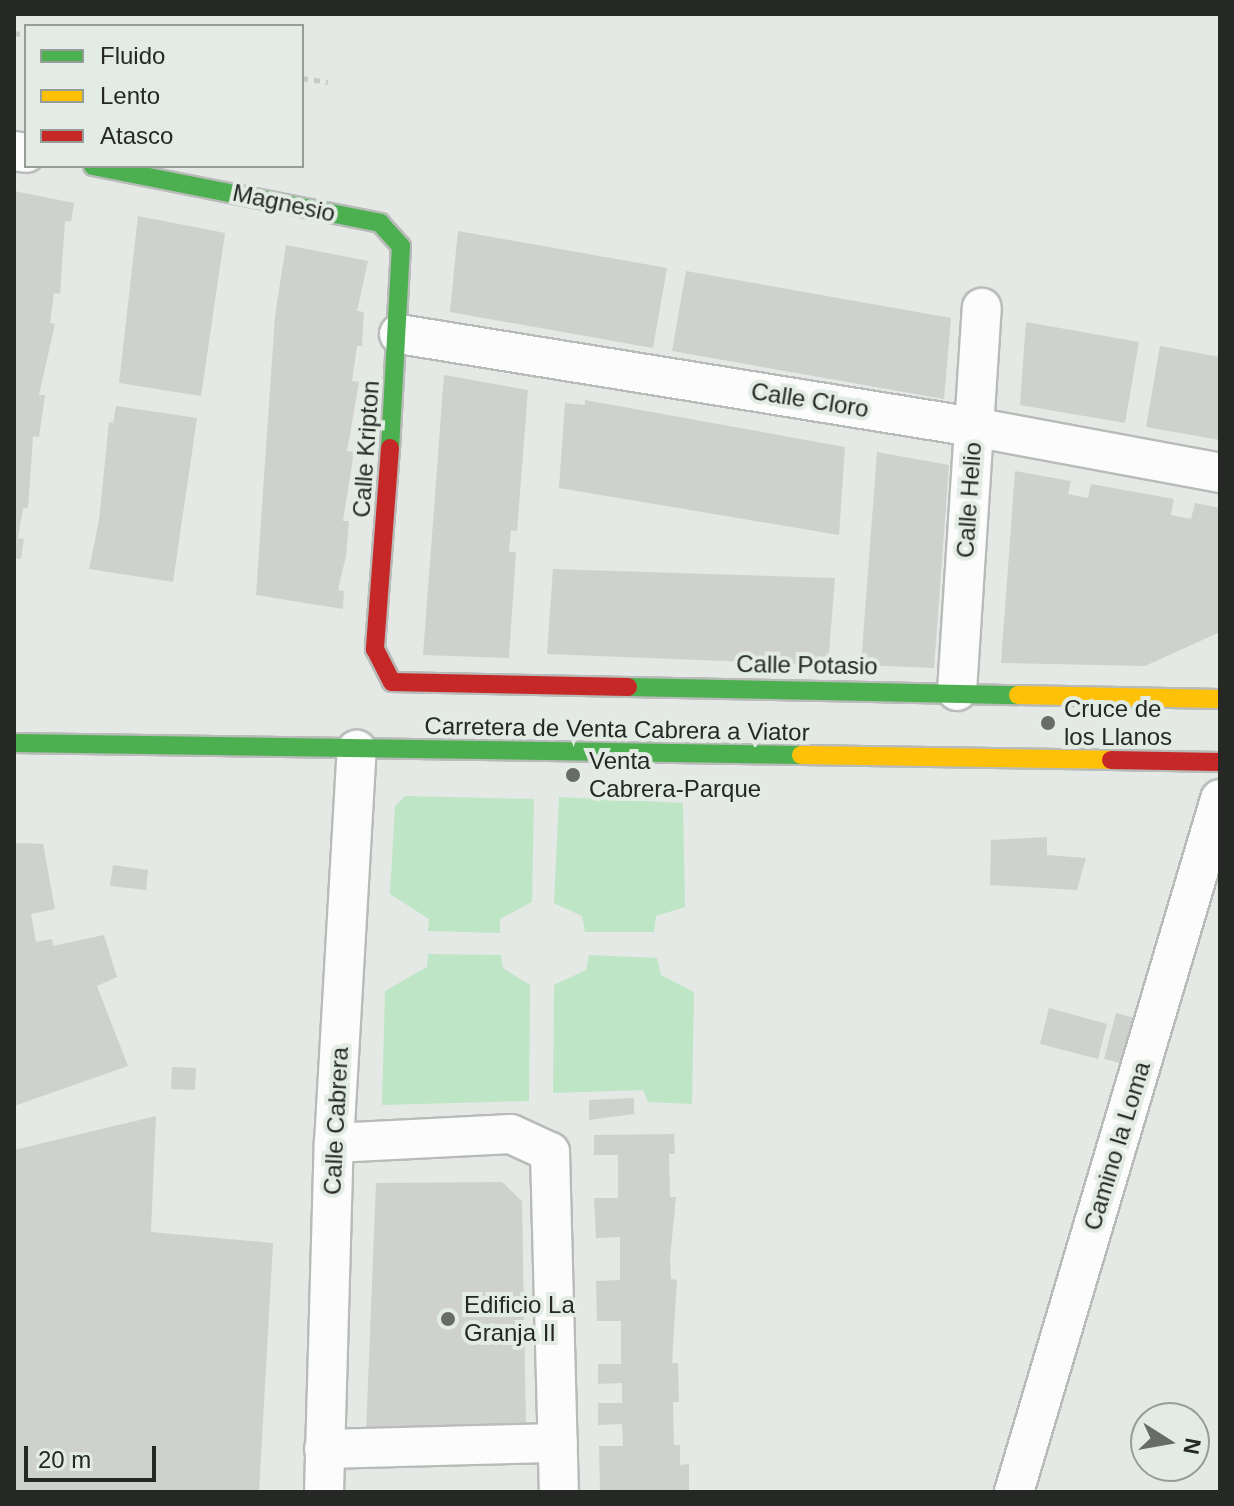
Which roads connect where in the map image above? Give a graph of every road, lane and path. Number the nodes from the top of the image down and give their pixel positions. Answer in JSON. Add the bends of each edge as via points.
{"nodes":[{"id":1,"x":304,"y":78,"type":"edge"},
{"id":2,"x":328,"y":82,"type":"dead end"},
{"id":3,"x":103,"y":168,"type":"edge"},
{"id":4,"x":380,"y":223,"type":"joint"},
{"id":5,"x":982,"y":308,"type":"dead end"},
{"id":6,"x":399,"y":334,"type":"junction"},
{"id":7,"x":973,"y":427,"type":"junction"},
{"id":8,"x":1220,"y":473,"type":"edge"},
{"id":9,"x":392,"y":682,"type":"joint"},
{"id":10,"x":957,"y":691,"type":"junction"},
{"id":11,"x":1220,"y":699,"type":"edge"},
{"id":12,"x":14,"y":743,"type":"edge"},
{"id":13,"x":357,"y":750,"type":"junction"},
{"id":14,"x":1220,"y":762,"type":"edge"},
{"id":15,"x":1220,"y":799,"type":"edge"},
{"id":16,"x":334,"y":1143,"type":"junction"},
{"id":17,"x":558,"y":1443,"type":"junction"},
{"id":18,"x":324,"y":1449,"type":"junction"},
{"id":19,"x":324,"y":1492,"type":"edge"},
{"id":20,"x":559,"y":1492,"type":"edge"},
{"id":21,"x":1014,"y":1492,"type":"edge"}],
"edges":[{"from":1,"to":2,"type":"path"},
{"from":3,"to":4,"type":"street","name":"Magnesio"},
{"from":4,"to":6,"type":"street","name":"Calle Kripton","via":[[401,246]]},
{"from":5,"to":7,"type":"street","name":"Calle Helio"},
{"from":6,"to":7,"type":"street","name":"Calle Cloro"},
{"from":6,"to":9,"type":"street","name":"Calle Kripton","via":[[375,649]]},
{"from":7,"to":8,"type":"street","name":"Calle Cloro"},
{"from":7,"to":10,"type":"street","name":"Calle Helio"},
{"from":9,"to":10,"type":"street","name":"Calle Potasio"},
{"from":10,"to":11,"type":"street","name":"Calle Potasio"},
{"from":12,"to":13,"type":"street","name":"Carretera de Venta Cabrera a Viator"},
{"from":13,"to":14,"type":"street","name":"Carretera de Venta Cabrera a Viator"},
{"from":13,"to":16,"type":"street","name":"Calle Cabrera"},
{"from":15,"to":21,"type":"street","name":"Camino la Loma"},
{"from":16,"to":17,"type":"street","via":[[511,1134],[550,1152]]},
{"from":16,"to":18,"type":"street","name":"Calle Cabrera"},
{"from":17,"to":18,"type":"street"},
{"from":17,"to":20,"type":"street"},
{"from":18,"to":19,"type":"street","name":"Calle Cabrera"}]}
